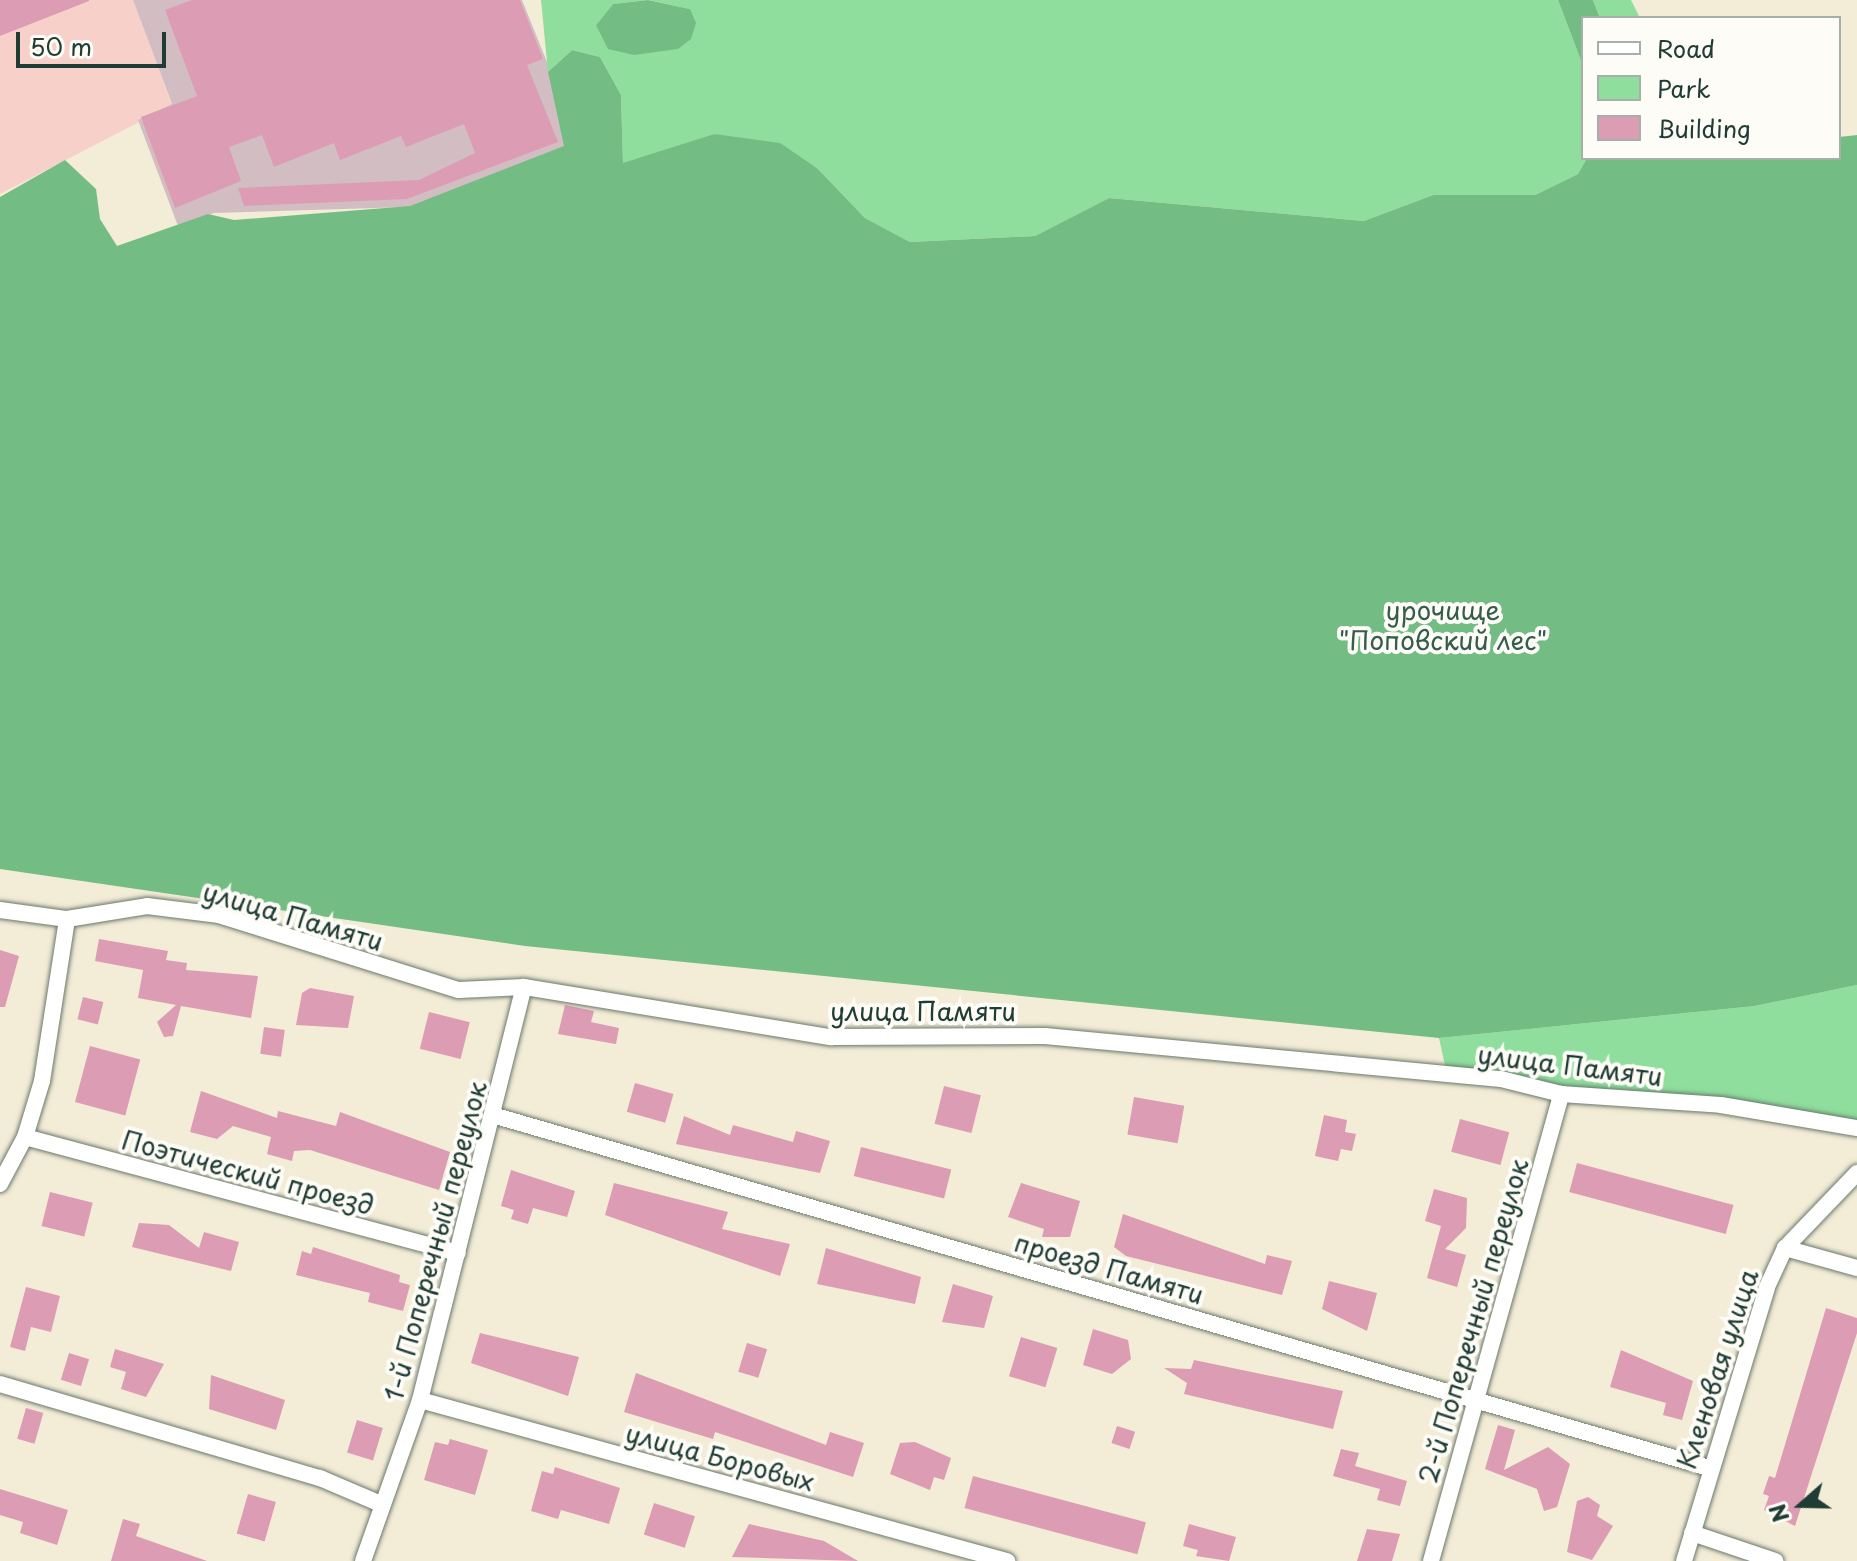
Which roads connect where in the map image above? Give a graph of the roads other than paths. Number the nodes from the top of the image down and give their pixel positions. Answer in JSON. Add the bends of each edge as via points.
{"nodes":[{"id":1,"x":0,"y":910,"type":"edge"},
{"id":2,"x":67,"y":919,"type":"junction"},
{"id":3,"x":524,"y":987,"type":"junction"},
{"id":4,"x":1561,"y":1094,"type":"junction"},
{"id":5,"x":496,"y":1116,"type":"junction"},
{"id":6,"x":1857,"y":1128,"type":"edge"},
{"id":7,"x":25,"y":1137,"type":"junction"},
{"id":8,"x":1857,"y":1173,"type":"edge"},
{"id":9,"x":0,"y":1184,"type":"edge"},
{"id":10,"x":1785,"y":1248,"type":"junction"},
{"id":11,"x":458,"y":1253,"type":"junction"},
{"id":12,"x":1857,"y":1268,"type":"edge"},
{"id":13,"x":0,"y":1384,"type":"edge"},
{"id":14,"x":1474,"y":1398,"type":"junction"},
{"id":15,"x":420,"y":1400,"type":"junction"},
{"id":16,"x":1709,"y":1468,"type":"junction"},
{"id":17,"x":381,"y":1504,"type":"junction"},
{"id":18,"x":1692,"y":1533,"type":"junction"},
{"id":19,"x":363,"y":1561,"type":"edge"},
{"id":20,"x":1007,"y":1561,"type":"edge"},
{"id":21,"x":1431,"y":1561,"type":"edge"},
{"id":22,"x":1684,"y":1561,"type":"edge"},
{"id":23,"x":1775,"y":1561,"type":"edge"}],
"edges":[{"from":1,"to":2,"type":"street","name":"улица Памяти"},
{"from":2,"to":3,"type":"street","name":"улица Памяти","via":[[147,906],[219,915],[459,990]]},
{"from":2,"to":7,"type":"street","via":[[42,1081]]},
{"from":3,"to":4,"type":"street","name":"улица Памяти","via":[[831,1037],[1045,1036],[1501,1079]]},
{"from":3,"to":5,"type":"street","name":"1-й Поперечный переулок"},
{"from":4,"to":6,"type":"street","name":"улица Памяти","via":[[1721,1105]]},
{"from":4,"to":14,"type":"street","name":"2-й Поперечный переулок"},
{"from":5,"to":11,"type":"street","name":"1-й Поперечный переулок"},
{"from":5,"to":14,"type":"street","name":"проезд Памяти"},
{"from":7,"to":9,"type":"street"},
{"from":7,"to":11,"type":"street","name":"Поэтический проезд"},
{"from":8,"to":10,"type":"street","name":"Кленовая улица"},
{"from":10,"to":12,"type":"street"},
{"from":10,"to":16,"type":"street","name":"Кленовая улица"},
{"from":11,"to":15,"type":"street","name":"1-й Поперечный переулок"},
{"from":13,"to":17,"type":"street","via":[[320,1478]]},
{"from":14,"to":16,"type":"street","name":"проезд Памяти"},
{"from":14,"to":21,"type":"street","name":"2-й Поперечный переулок"},
{"from":15,"to":17,"type":"street","name":"1-й Поперечный переулок"},
{"from":15,"to":20,"type":"street","name":"улица Боровых"},
{"from":16,"to":18,"type":"street","name":"Кленовая улица"},
{"from":17,"to":19,"type":"street","name":"1-й Поперечный переулок"},
{"from":18,"to":22,"type":"street","name":"Кленовая улица"},
{"from":18,"to":23,"type":"street"}]}
